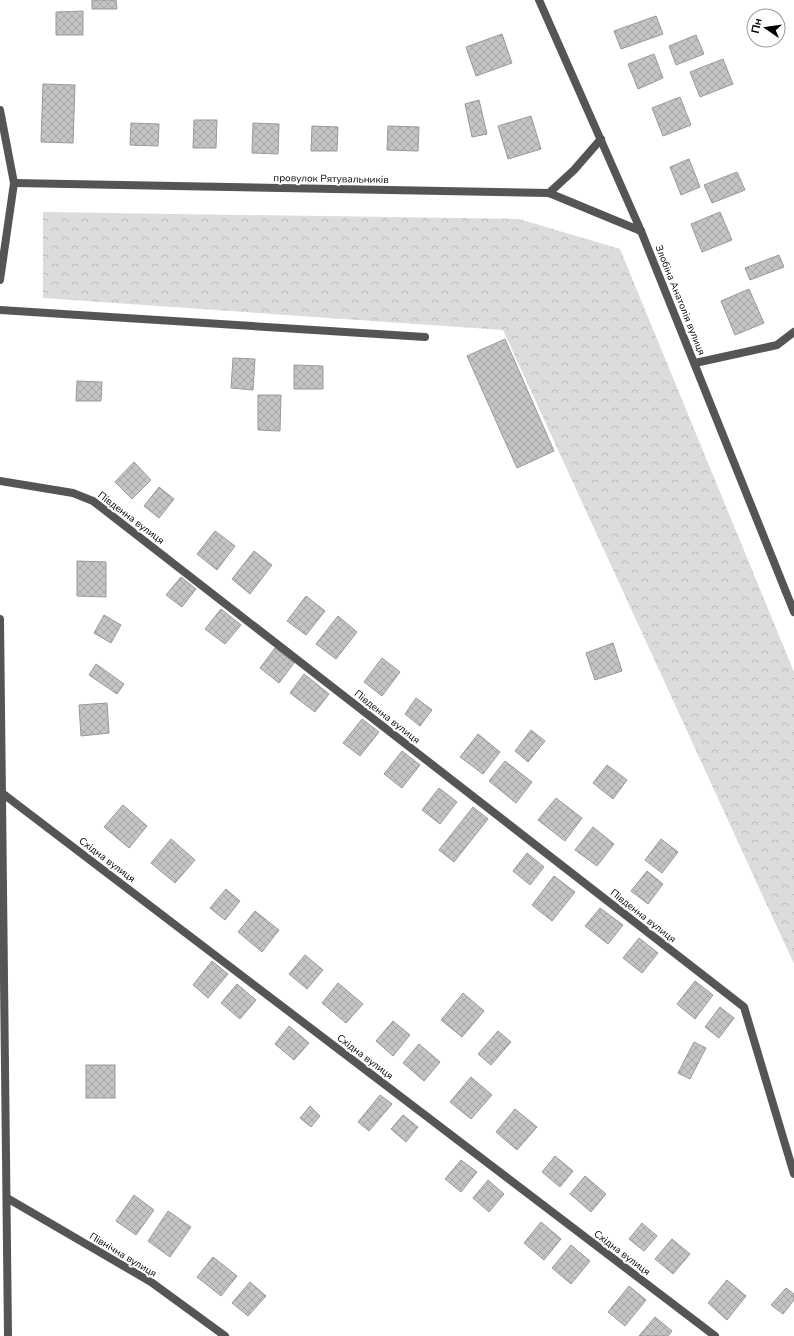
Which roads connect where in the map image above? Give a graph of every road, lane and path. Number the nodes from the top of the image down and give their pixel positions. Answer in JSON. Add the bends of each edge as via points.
{"nodes":[{"id":1,"x":539,"y":0,"type":"edge"},
{"id":2,"x":0,"y":110,"type":"edge"},
{"id":3,"x":601,"y":139,"type":"junction"},
{"id":4,"x":14,"y":183,"type":"junction"},
{"id":5,"x":549,"y":192,"type":"junction"},
{"id":6,"x":641,"y":231,"type":"junction"},
{"id":7,"x":0,"y":280,"type":"edge"},
{"id":8,"x":0,"y":310,"type":"edge"},
{"id":9,"x":794,"y":332,"type":"edge"},
{"id":10,"x":425,"y":337,"type":"dead end"},
{"id":11,"x":694,"y":363,"type":"junction"},
{"id":12,"x":0,"y":481,"type":"edge"},
{"id":13,"x":794,"y":612,"type":"edge"},
{"id":14,"x":0,"y":619,"type":"edge"},
{"id":15,"x":2,"y":793,"type":"junction"},
{"id":16,"x":794,"y":1174,"type":"edge"},
{"id":17,"x":7,"y":1198,"type":"junction"},
{"id":18,"x":8,"y":1336,"type":"edge"},
{"id":19,"x":225,"y":1336,"type":"edge"},
{"id":20,"x":715,"y":1336,"type":"edge"}],
"edges":[{"from":1,"to":3,"type":"street","name":"Злобіна Анатолія вулиця"},
{"from":2,"to":4,"type":"street"},
{"from":3,"to":5,"type":"street","via":[[574,170]]},
{"from":3,"to":6,"type":"street","name":"Злобіна Анатолія вулиця"},
{"from":4,"to":5,"type":"street","name":"провулок Рятувальників"},
{"from":4,"to":7,"type":"street"},
{"from":5,"to":6,"type":"street","name":"провулок Рятувальників"},
{"from":6,"to":11,"type":"street","name":"Злобіна Анатолія вулиця"},
{"from":8,"to":10,"type":"street"},
{"from":9,"to":11,"type":"street","via":[[777,345]]},
{"from":11,"to":13,"type":"street","name":"Злобіна Анатолія вулиця"},
{"from":12,"to":16,"type":"street","name":"Південна вулиця","via":[[72,493],[93,500],[744,1007]]},
{"from":14,"to":15,"type":"street"},
{"from":15,"to":17,"type":"street"},
{"from":15,"to":20,"type":"street","name":"Східна вулиця"},
{"from":17,"to":18,"type":"street"},
{"from":17,"to":19,"type":"street","name":"Північна вулиця","via":[[151,1282]]}]}
